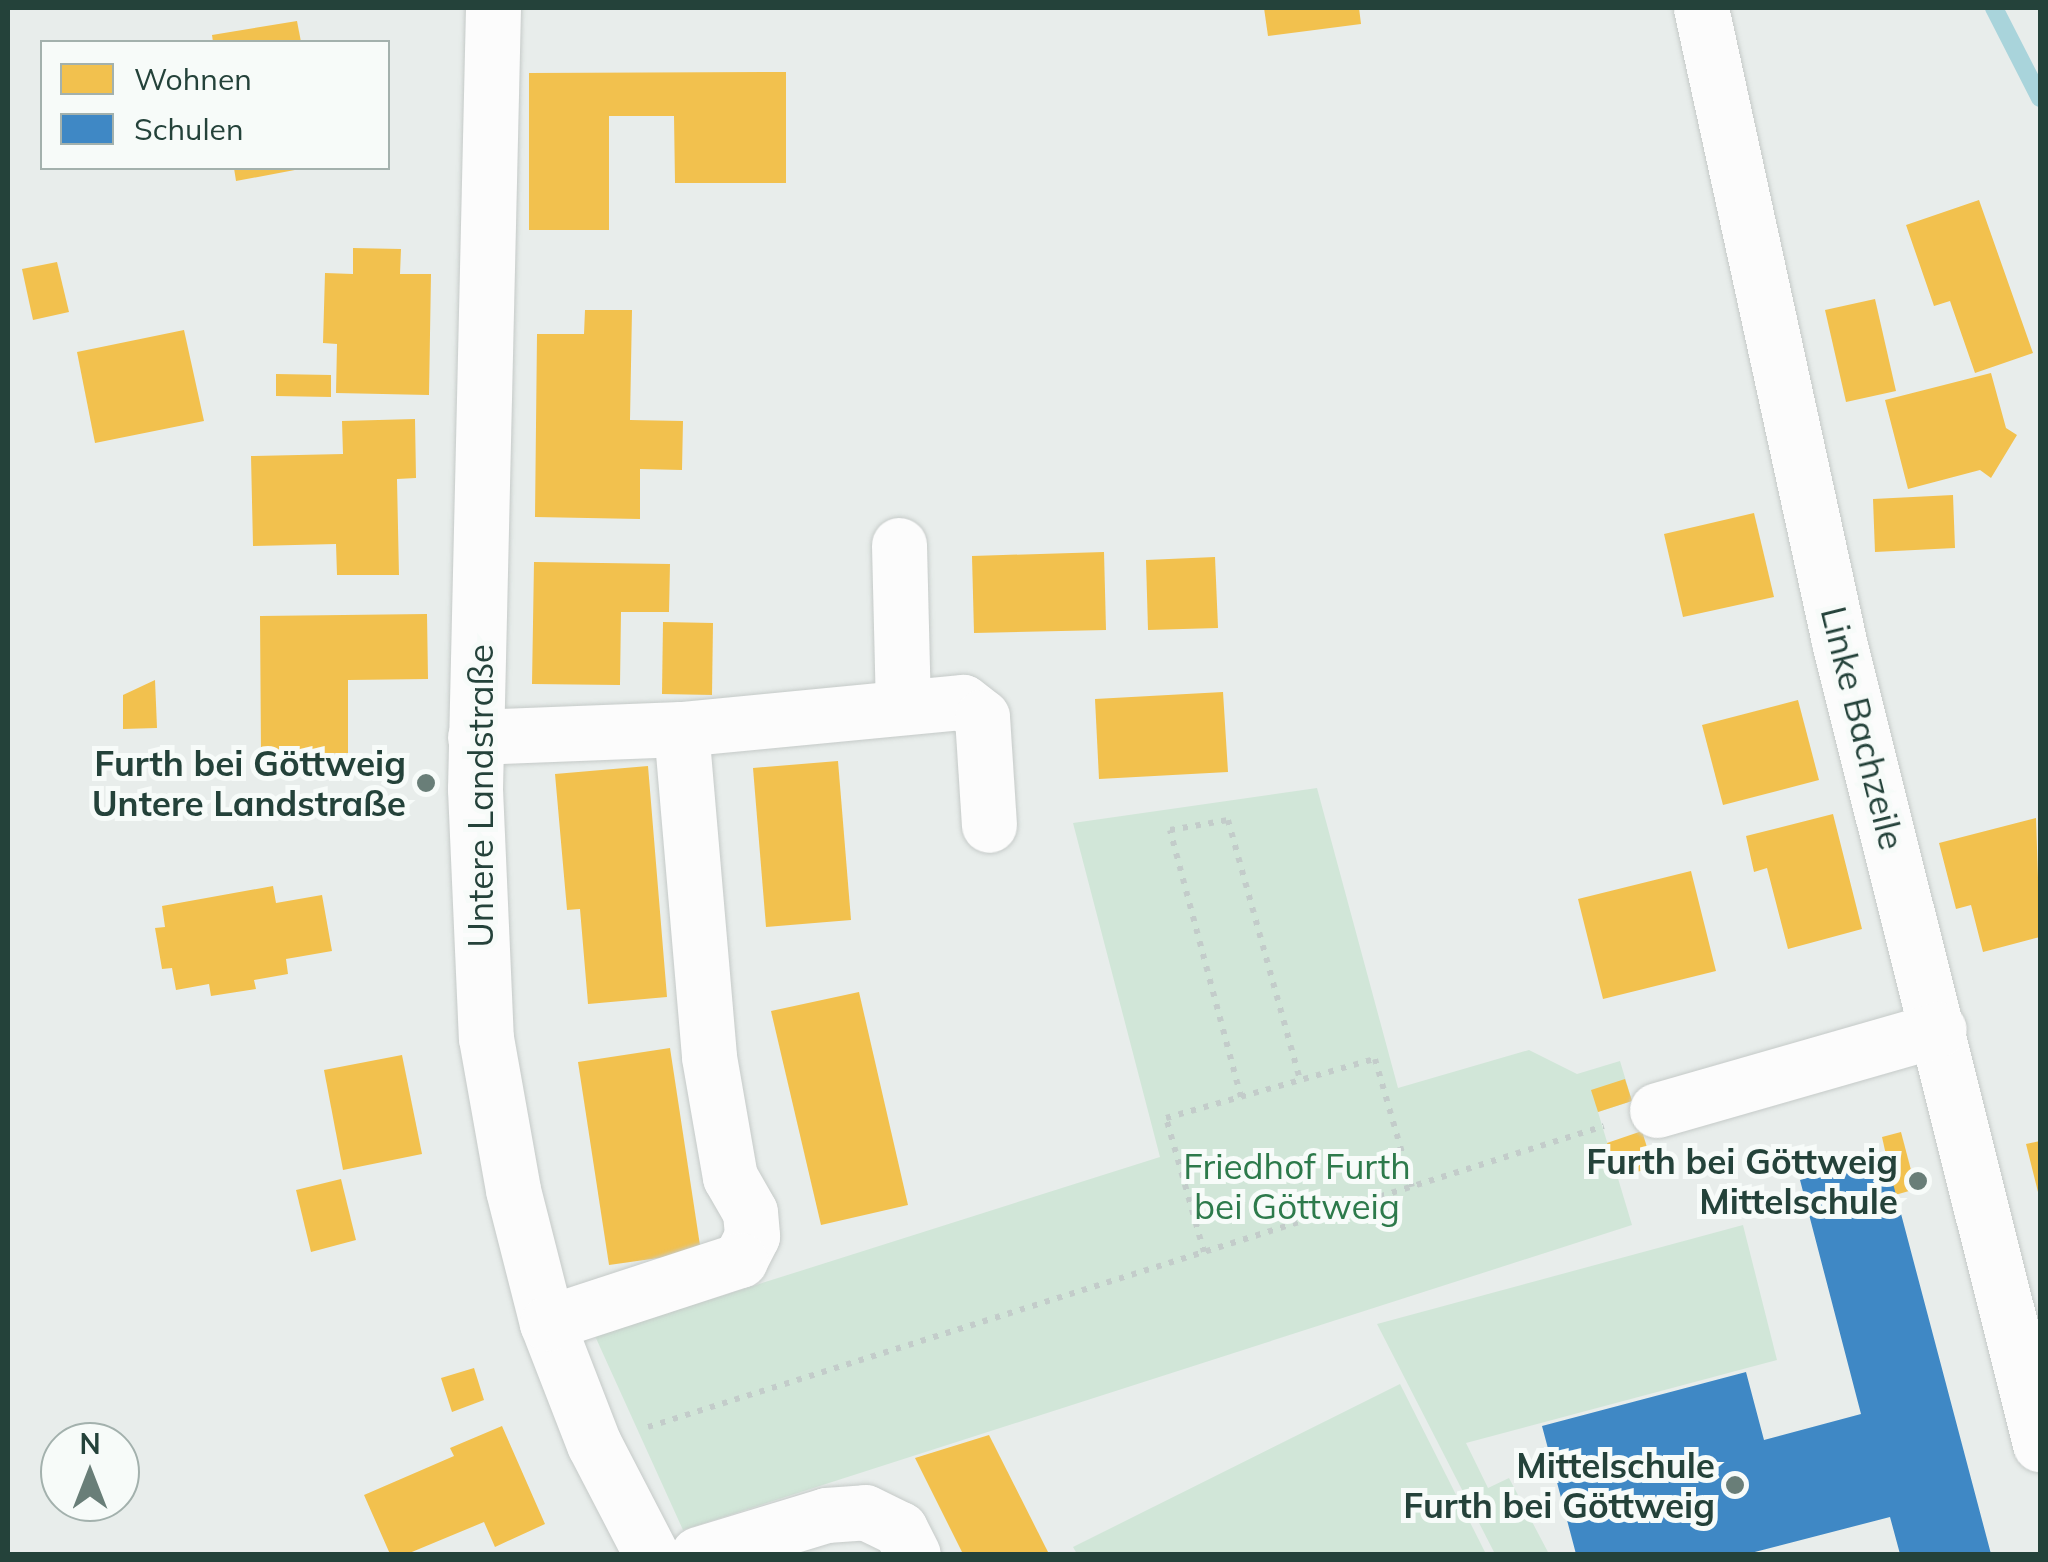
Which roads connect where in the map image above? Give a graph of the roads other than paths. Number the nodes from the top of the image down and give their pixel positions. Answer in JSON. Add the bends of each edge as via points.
{"nodes":[{"id":1,"x":494,"y":8,"type":"edge"},
{"id":2,"x":1701,"y":8,"type":"edge"},
{"id":3,"x":899,"y":545,"type":"dead end"},
{"id":4,"x":904,"y":707,"type":"junction"},
{"id":5,"x":681,"y":729,"type":"junction"},
{"id":6,"x":476,"y":736,"type":"junction"},
{"id":7,"x":989,"y":825,"type":"dead end"},
{"id":8,"x":1939,"y":1029,"type":"junction"},
{"id":9,"x":1657,"y":1110,"type":"dead end"},
{"id":10,"x":547,"y":1323,"type":"junction"},
{"id":11,"x":2040,"y":1444,"type":"edge"},
{"id":12,"x":651,"y":1554,"type":"edge"},
{"id":13,"x":698,"y":1554,"type":"edge"},
{"id":14,"x":914,"y":1554,"type":"edge"}],
"edges":[{"from":1,"to":6,"type":"street","name":"Untere Landstraße"},
{"from":2,"to":8,"type":"street","name":"Linke Bachzeile","via":[[1840,646]]},
{"from":3,"to":4,"type":"street"},
{"from":4,"to":5,"type":"street"},
{"from":4,"to":7,"type":"street","via":[[963,702],[982,717]]},
{"from":5,"to":6,"type":"street"},
{"from":5,"to":10,"type":"street","via":[[709,1057],[730,1177],[750,1212],[752,1236],[740,1260],[718,1271]]},
{"from":6,"to":10,"type":"street","name":"Untere Landstraße","via":[[475,880],[486,1038],[512,1190]]},
{"from":8,"to":9,"type":"street"},
{"from":8,"to":11,"type":"street","name":"Linke Bachzeile","via":[[1967,1170]]},
{"from":10,"to":12,"type":"street","name":"Untere Landstraße","via":[[594,1444]]},
{"from":13,"to":14,"type":"street","via":[[826,1515],[865,1512],[900,1529]]}]}
